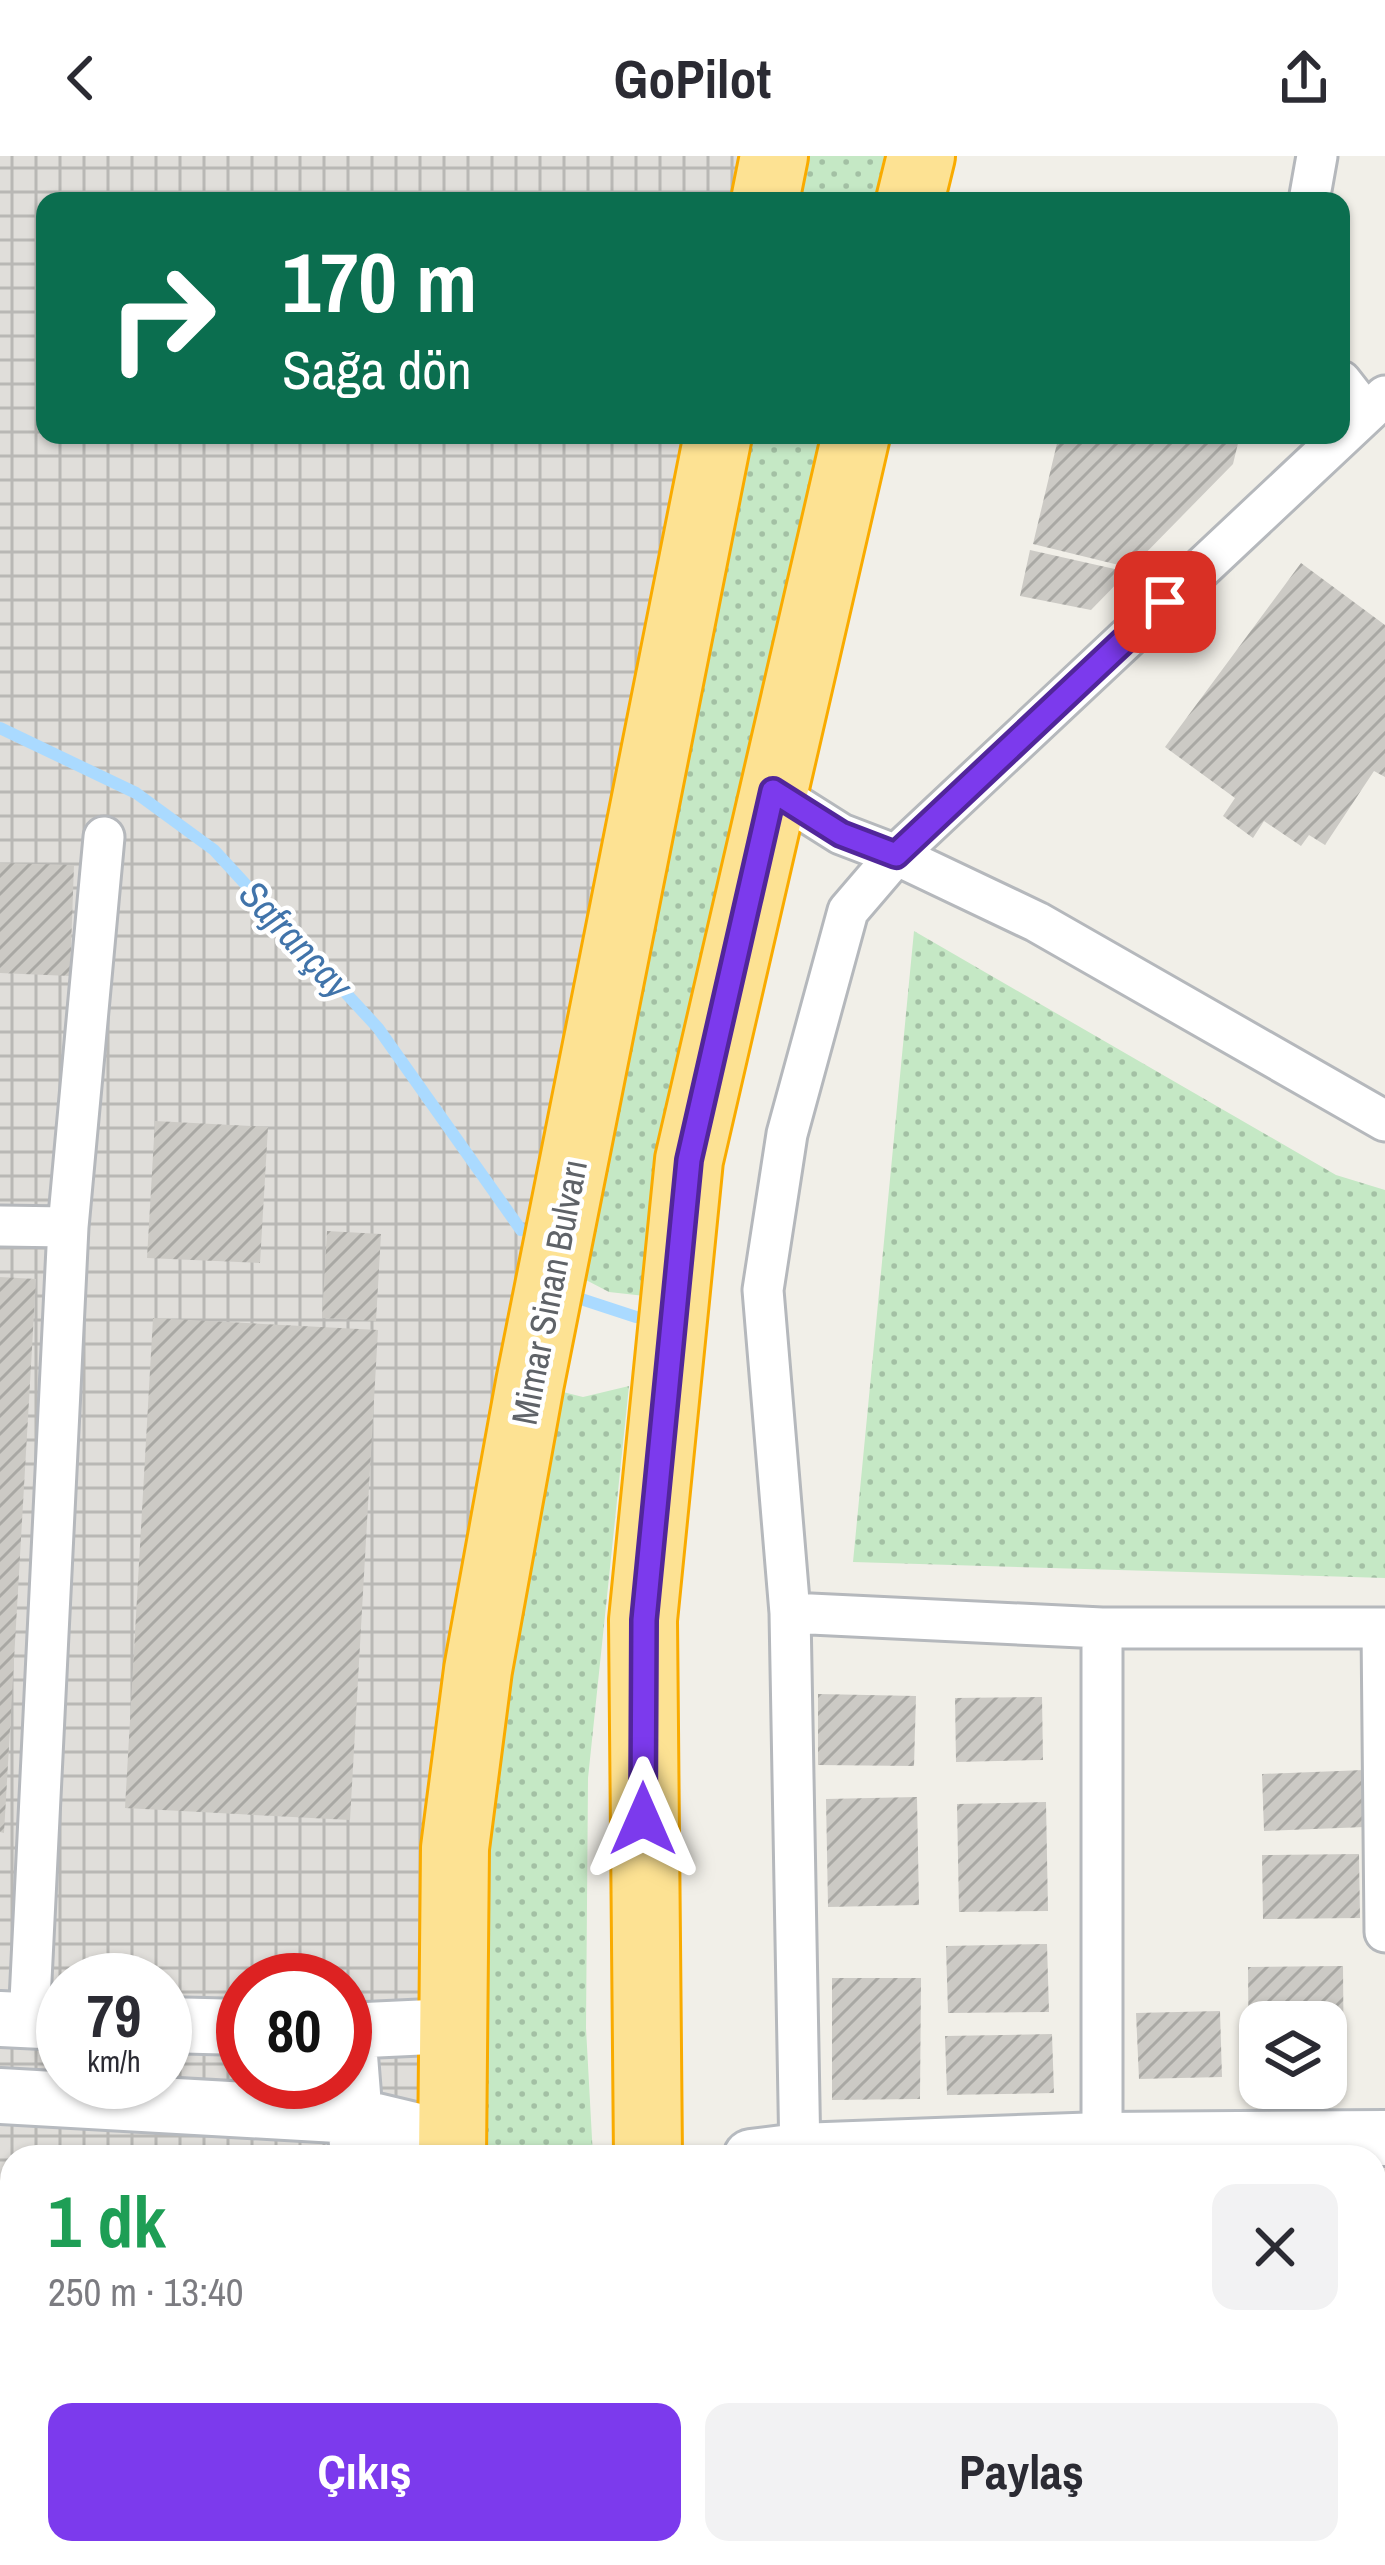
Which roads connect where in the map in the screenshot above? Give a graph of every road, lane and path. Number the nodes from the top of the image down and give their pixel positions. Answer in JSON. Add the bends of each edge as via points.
{"nodes":[{"id":1,"x":774,"y":156,"type":"edge"},
{"id":2,"x":921,"y":156,"type":"edge"},
{"id":3,"x":1317,"y":156,"type":"edge"},
{"id":4,"x":767,"y":192,"type":"edge"},
{"id":5,"x":912,"y":192,"type":"edge"},
{"id":6,"x":1311,"y":192,"type":"edge"},
{"id":7,"x":1350,"y":387,"type":"edge"},
{"id":8,"x":1376,"y":405,"type":"edge"},
{"id":9,"x":1350,"y":429,"type":"edge"},
{"id":10,"x":716,"y":444,"type":"edge"},
{"id":11,"x":854,"y":444,"type":"edge"},
{"id":12,"x":1334,"y":444,"type":"edge"},
{"id":13,"x":773,"y":791,"type":"junction"},
{"id":14,"x":104,"y":837,"type":"dead end"},
{"id":15,"x":896,"y":855,"type":"junction"},
{"id":16,"x":1385,"y":1121,"type":"edge"},
{"id":17,"x":0,"y":1226,"type":"edge"},
{"id":18,"x":68,"y":1227,"type":"junction"},
{"id":19,"x":790,"y":1612,"type":"junction"},
{"id":20,"x":1102,"y":1628,"type":"junction"},
{"id":21,"x":1383,"y":1628,"type":"edge"},
{"id":22,"x":1385,"y":1932,"type":"edge"},
{"id":23,"x":31,"y":2020,"type":"edge"},
{"id":24,"x":452,"y":2026,"type":"junction"},
{"id":25,"x":372,"y":2030,"type":"edge"},
{"id":26,"x":0,"y":2096,"type":"edge"},
{"id":27,"x":356,"y":2137,"type":"edge"},
{"id":28,"x":1385,"y":2138,"type":"edge"},
{"id":29,"x":425,"y":2145,"type":"edge"},
{"id":30,"x":451,"y":2145,"type":"edge"},
{"id":31,"x":648,"y":2145,"type":"edge"},
{"id":32,"x":783,"y":2145,"type":"edge"},
{"id":33,"x":1102,"y":2145,"type":"edge"},
{"id":34,"x":1205,"y":2145,"type":"edge"}],
"edges":[{"from":1,"to":4,"type":"highway"},
{"from":2,"to":5,"type":"highway"},
{"from":3,"to":6,"type":"street"},
{"from":7,"to":8,"type":"street"},
{"from":8,"to":9,"type":"street"},
{"from":10,"to":24,"type":"highway","name":"Mimar Sinan Bulvarı","via":[[478,1670],[455,1848]]},
{"from":11,"to":13,"type":"highway"},
{"from":12,"to":15,"type":"street"},
{"from":13,"to":15,"type":"street","via":[[841,834]]},
{"from":13,"to":31,"type":"highway","via":[[689,1160],[648,1573]]},
{"from":14,"to":18,"type":"street"},
{"from":15,"to":16,"type":"street","via":[[1037,922]]},
{"from":15,"to":19,"type":"street","via":[[848,911],[787,1134],[764,1290]]},
{"from":17,"to":18,"type":"street"},
{"from":18,"to":23,"type":"street"},
{"from":19,"to":20,"type":"street"},
{"from":19,"to":32,"type":"street"},
{"from":20,"to":21,"type":"street"},
{"from":20,"to":33,"type":"street"},
{"from":21,"to":22,"type":"street"},
{"from":24,"to":25,"type":"street"},
{"from":24,"to":30,"type":"highway","name":"Mimar Sinan Bulvarı"},
{"from":26,"to":27,"type":"street"},
{"from":27,"to":29,"type":"street"},
{"from":28,"to":34,"type":"street"}]}
